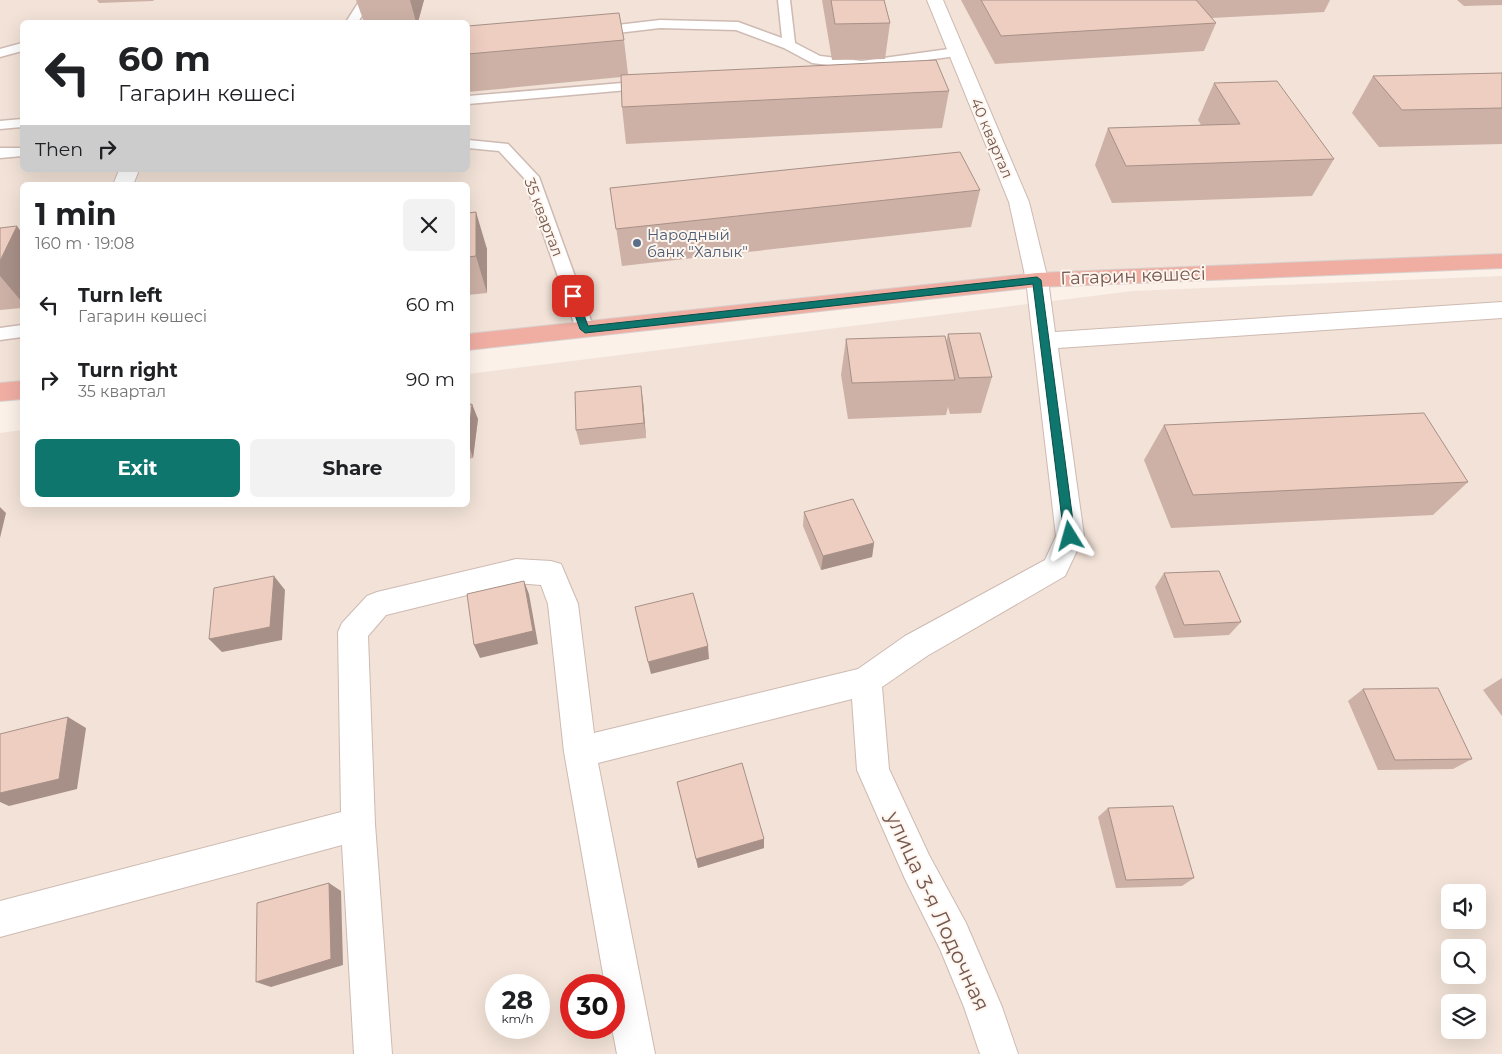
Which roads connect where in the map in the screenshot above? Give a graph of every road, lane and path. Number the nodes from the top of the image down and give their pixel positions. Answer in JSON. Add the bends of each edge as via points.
{"nodes":[{"id":1,"x":366,"y":0,"type":"edge"},
{"id":2,"x":784,"y":0,"type":"edge"},
{"id":3,"x":935,"y":0,"type":"edge"},
{"id":4,"x":353,"y":20,"type":"edge"},
{"id":5,"x":583,"y":33,"type":"edge"},
{"id":6,"x":789,"y":45,"type":"junction"},
{"id":7,"x":20,"y":48,"type":"edge"},
{"id":8,"x":956,"y":52,"type":"junction"},
{"id":9,"x":0,"y":53,"type":"edge"},
{"id":10,"x":646,"y":85,"type":"edge"},
{"id":11,"x":470,"y":100,"type":"edge"},
{"id":12,"x":20,"y":123,"type":"edge"},
{"id":13,"x":0,"y":125,"type":"edge"},
{"id":14,"x":470,"y":144,"type":"edge"},
{"id":15,"x":20,"y":152,"type":"edge"},
{"id":16,"x":0,"y":153,"type":"edge"},
{"id":17,"x":1502,"y":261,"type":"edge"},
{"id":18,"x":1037,"y":280,"type":"junction"},
{"id":19,"x":1502,"y":310,"type":"edge"},
{"id":20,"x":585,"y":329,"type":"junction"},
{"id":21,"x":20,"y":331,"type":"edge"},
{"id":22,"x":0,"y":334,"type":"edge"},
{"id":23,"x":1045,"y":340,"type":"junction"},
{"id":24,"x":470,"y":342,"type":"edge"},
{"id":25,"x":20,"y":390,"type":"edge"},
{"id":26,"x":0,"y":392,"type":"edge"},
{"id":27,"x":866,"y":681,"type":"junction"},
{"id":28,"x":580,"y":752,"type":"junction"},
{"id":29,"x":358,"y":824,"type":"junction"},
{"id":30,"x":0,"y":919,"type":"edge"},
{"id":31,"x":373,"y":1054,"type":"edge"},
{"id":32,"x":636,"y":1054,"type":"edge"},
{"id":33,"x":999,"y":1054,"type":"edge"}],
"edges":[{"from":1,"to":4,"type":"lane"},
{"from":2,"to":6,"type":"lane"},
{"from":3,"to":8,"type":"street","name":"40 квартал"},
{"from":5,"to":6,"type":"lane","via":[[660,24],[738,26]]},
{"from":6,"to":8,"type":"lane","via":[[817,60],[862,65]]},
{"from":7,"to":9,"type":"lane"},
{"from":8,"to":18,"type":"street","name":"40 квартал","via":[[1019,202]]},
{"from":10,"to":11,"type":"lane"},
{"from":12,"to":13,"type":"lane"},
{"from":14,"to":20,"type":"lane","name":"35 квартал","via":[[504,147],[532,177]]},
{"from":15,"to":16,"type":"lane"},
{"from":17,"to":18,"type":"highway","name":"Гагарин көшесі"},
{"from":18,"to":20,"type":"highway","name":"Гагарин көшесі"},
{"from":18,"to":23,"type":"street","name":"40 квартал"},
{"from":19,"to":23,"type":"street"},
{"from":20,"to":24,"type":"highway","name":"Гагарин көшесі"},
{"from":21,"to":22,"type":"lane"},
{"from":23,"to":27,"type":"street","name":"40 квартал","via":[[1070,536],[1055,568],[916,646]]},
{"from":25,"to":26,"type":"highway"},
{"from":27,"to":28,"type":"street"},
{"from":27,"to":33,"type":"street","name":"улица 3-я Лодочная","via":[[873,770],[953,936]]},
{"from":28,"to":29,"type":"street","via":[[563,604],[551,573],[516,571],[377,605],[353,632]]},
{"from":28,"to":32,"type":"street"},
{"from":29,"to":30,"type":"street"},
{"from":29,"to":31,"type":"street"}]}
